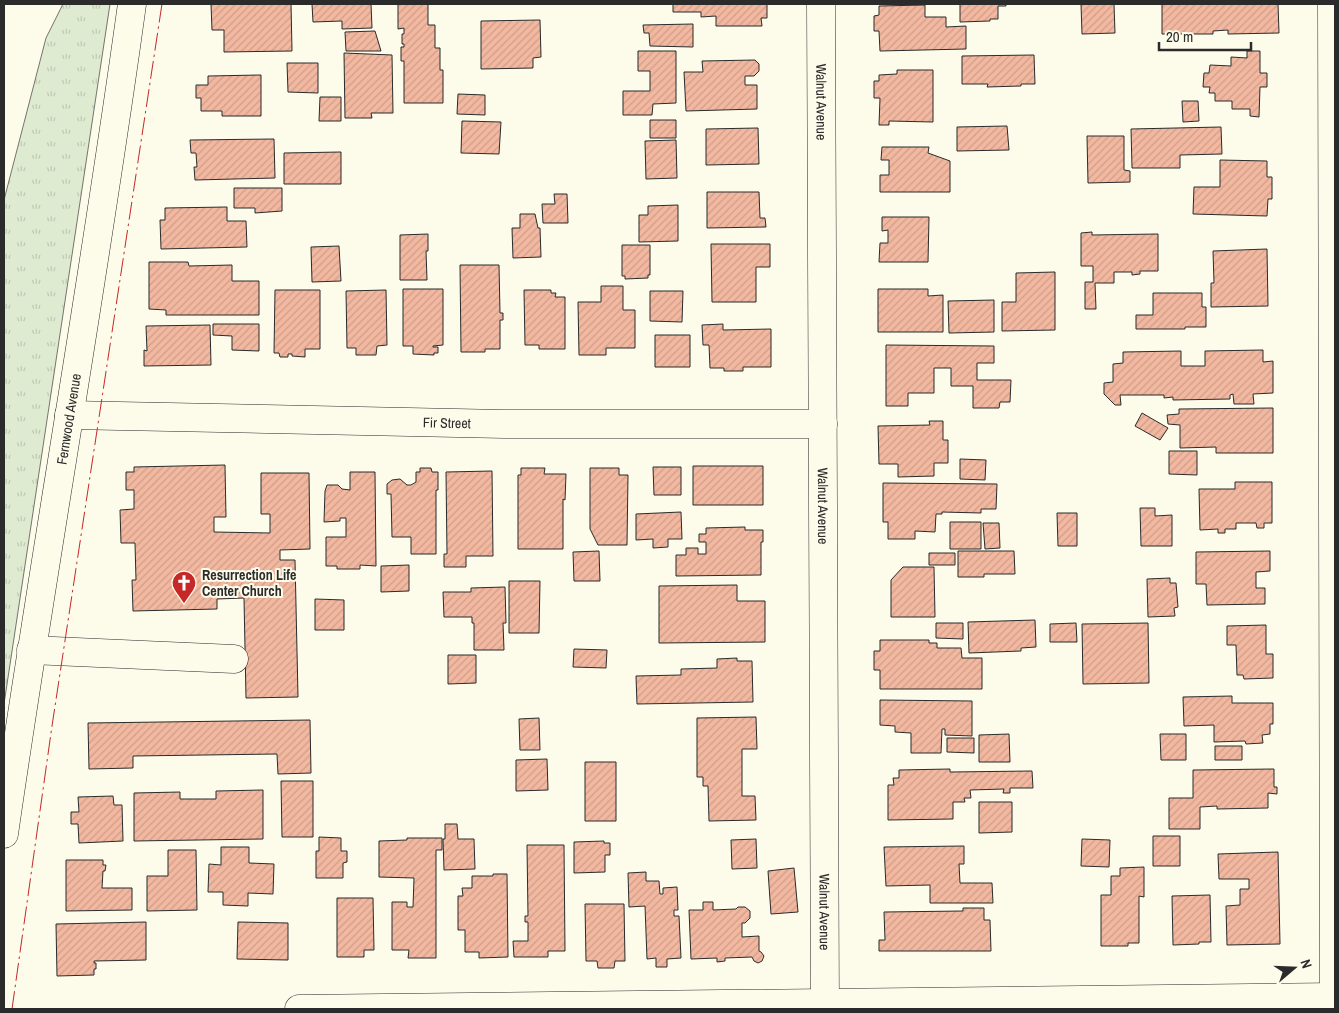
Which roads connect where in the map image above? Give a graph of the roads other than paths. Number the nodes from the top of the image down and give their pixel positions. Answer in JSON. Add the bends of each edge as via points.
{"nodes":[{"id":1,"x":132,"y":4,"type":"edge"},
{"id":2,"x":821,"y":4,"type":"edge"},
{"id":3,"x":1332,"y":4,"type":"edge"},
{"id":4,"x":70,"y":415,"type":"junction"},
{"id":5,"x":823,"y":424,"type":"junction"},
{"id":6,"x":30,"y":650,"type":"junction"},
{"id":7,"x":234,"y":659,"type":"dead end"},
{"id":8,"x":4,"y":834,"type":"edge"},
{"id":9,"x":1335,"y":1001,"type":"edge"},
{"id":10,"x":825,"y":1006,"type":"edge"},
{"id":11,"x":299,"y":1009,"type":"edge"},
{"id":12,"x":320,"y":1009,"type":"edge"}],
"edges":[{"from":1,"to":4,"type":"street","name":"Fernwood Avenue"},
{"from":2,"to":5,"type":"street","name":"Walnut Avenue"},
{"from":3,"to":9,"type":"street"},
{"from":4,"to":5,"type":"street","name":"Fir Street","via":[[504,424]]},
{"from":4,"to":6,"type":"street","name":"Fernwood Avenue"},
{"from":5,"to":10,"type":"street","name":"Walnut Avenue"},
{"from":6,"to":7,"type":"street"},
{"from":6,"to":8,"type":"street","name":"Fernwood Avenue"},
{"from":9,"to":10,"type":"street"},
{"from":10,"to":12,"type":"street"},
{"from":11,"to":12,"type":"street"}]}
